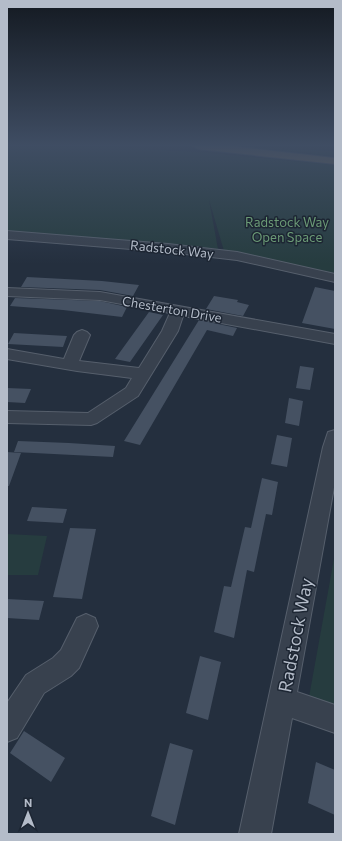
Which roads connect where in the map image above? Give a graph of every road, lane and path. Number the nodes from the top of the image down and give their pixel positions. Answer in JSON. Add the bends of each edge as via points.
{"nodes":[{"id":1,"x":7,"y":235,"type":"edge"},
{"id":2,"x":335,"y":278,"type":"edge"},
{"id":3,"x":7,"y":292,"type":"edge"},
{"id":4,"x":178,"y":310,"type":"junction"},
{"id":5,"x":82,"y":335,"type":"dead end"},
{"id":6,"x":335,"y":339,"type":"edge"},
{"id":7,"x":7,"y":354,"type":"edge"},
{"id":8,"x":70,"y":364,"type":"junction"},
{"id":9,"x":143,"y":374,"type":"junction"},
{"id":10,"x":7,"y":417,"type":"edge"},
{"id":11,"x":334,"y":444,"type":"edge"},
{"id":12,"x":86,"y":626,"type":"dead end"},
{"id":13,"x":282,"y":701,"type":"junction"},
{"id":14,"x":335,"y":719,"type":"edge"},
{"id":15,"x":7,"y":728,"type":"edge"},
{"id":16,"x":255,"y":834,"type":"edge"}],
"edges":[{"from":1,"to":2,"type":"street","name":"Radstock Way","via":[[237,256]]},
{"from":3,"to":4,"type":"street","name":"Chesterton Drive","via":[[100,296]]},
{"from":4,"to":6,"type":"street","name":"Chesterton Drive"},
{"from":4,"to":9,"type":"street","via":[[170,331]]},
{"from":5,"to":8,"type":"street"},
{"from":7,"to":8,"type":"street"},
{"from":8,"to":9,"type":"street"},
{"from":9,"to":10,"type":"street","via":[[132,392],[91,419]]},
{"from":11,"to":13,"type":"street","name":"Radstock Way"},
{"from":12,"to":15,"type":"street","via":[[69,662],[35,684]]},
{"from":13,"to":14,"type":"street"},
{"from":13,"to":16,"type":"street","name":"Radstock Way"}]}
